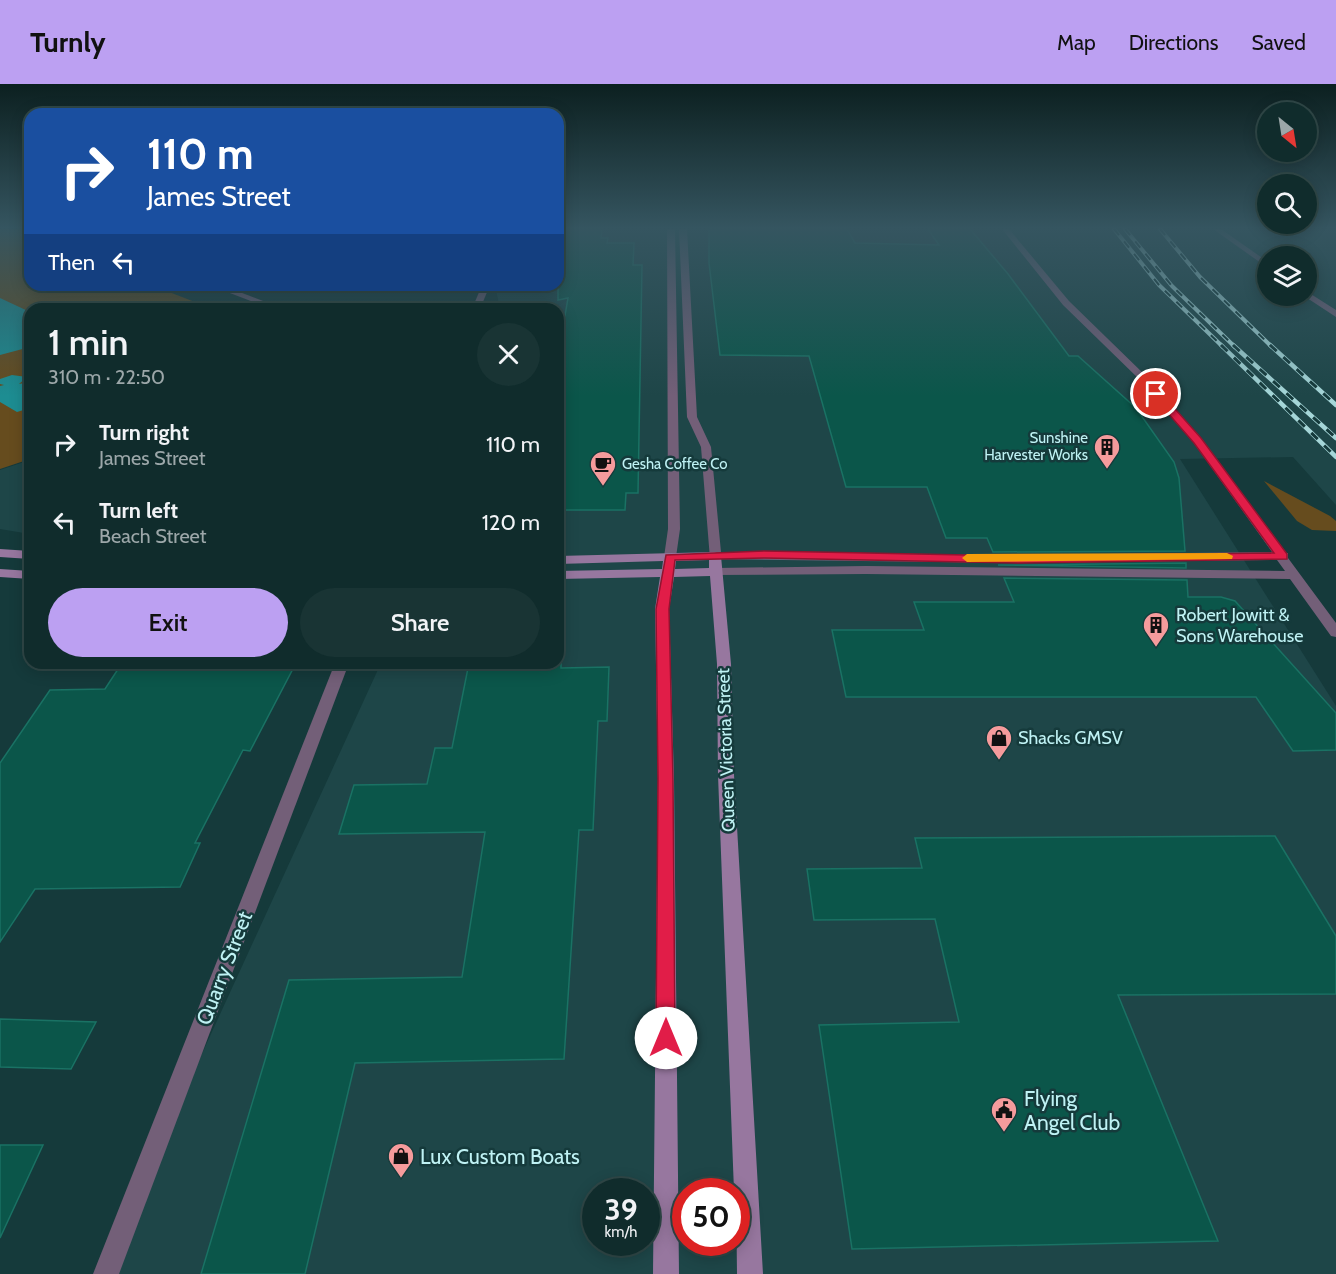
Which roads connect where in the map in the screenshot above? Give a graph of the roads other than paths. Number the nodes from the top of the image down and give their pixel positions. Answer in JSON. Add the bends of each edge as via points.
{"nodes":[{"id":1,"x":672,"y":285,"type":"edge"},
{"id":2,"x":686,"y":285,"type":"edge"},
{"id":3,"x":1051,"y":285,"type":"edge"},
{"id":4,"x":230,"y":291,"type":"edge"},
{"id":5,"x":1317,"y":301,"type":"edge"},
{"id":6,"x":263,"y":303,"type":"edge"},
{"id":7,"x":1336,"y":314,"type":"edge"},
{"id":8,"x":0,"y":553,"type":"edge"},
{"id":9,"x":24,"y":555,"type":"edge"},
{"id":10,"x":1283,"y":556,"type":"junction"},
{"id":11,"x":670,"y":557,"type":"junction"},
{"id":12,"x":564,"y":560,"type":"edge"},
{"id":13,"x":715,"y":564,"type":"junction"},
{"id":14,"x":0,"y":573,"type":"edge"},
{"id":15,"x":668,"y":573,"type":"junction"},
{"id":16,"x":24,"y":575,"type":"edge"},
{"id":17,"x":564,"y":575,"type":"edge"},
{"id":18,"x":1296,"y":575,"type":"junction"},
{"id":19,"x":1336,"y":633,"type":"edge"},
{"id":20,"x":340,"y":669,"type":"edge"},
{"id":21,"x":106,"y":1274,"type":"edge"},
{"id":22,"x":666,"y":1274,"type":"edge"},
{"id":23,"x":750,"y":1274,"type":"edge"}],
"edges":[{"from":1,"to":11,"type":"street","via":[[674,529]]},
{"from":2,"to":13,"type":"street","name":"Queen Victoria Street","via":[[692,417],[706,447]]},
{"from":3,"to":10,"type":"street","via":[[1143,378],[1197,441]]},
{"from":4,"to":6,"type":"street"},
{"from":5,"to":7,"type":"street"},
{"from":8,"to":9,"type":"main road"},
{"from":10,"to":13,"type":"street","via":[[1020,559],[765,555]]},
{"from":10,"to":18,"type":"street"},
{"from":11,"to":12,"type":"main road"},
{"from":11,"to":13,"type":"main road"},
{"from":11,"to":15,"type":"main road"},
{"from":13,"to":15,"type":"main road"},
{"from":13,"to":18,"type":"street","via":[[866,570]]},
{"from":13,"to":23,"type":"main road","name":"Queen Victoria Street","via":[[724,664]]},
{"from":14,"to":16,"type":"main road"},
{"from":15,"to":17,"type":"main road"},
{"from":15,"to":22,"type":"main road","via":[[662,609]]},
{"from":18,"to":19,"type":"street"},
{"from":20,"to":21,"type":"street","name":"Quarry Street"}]}
